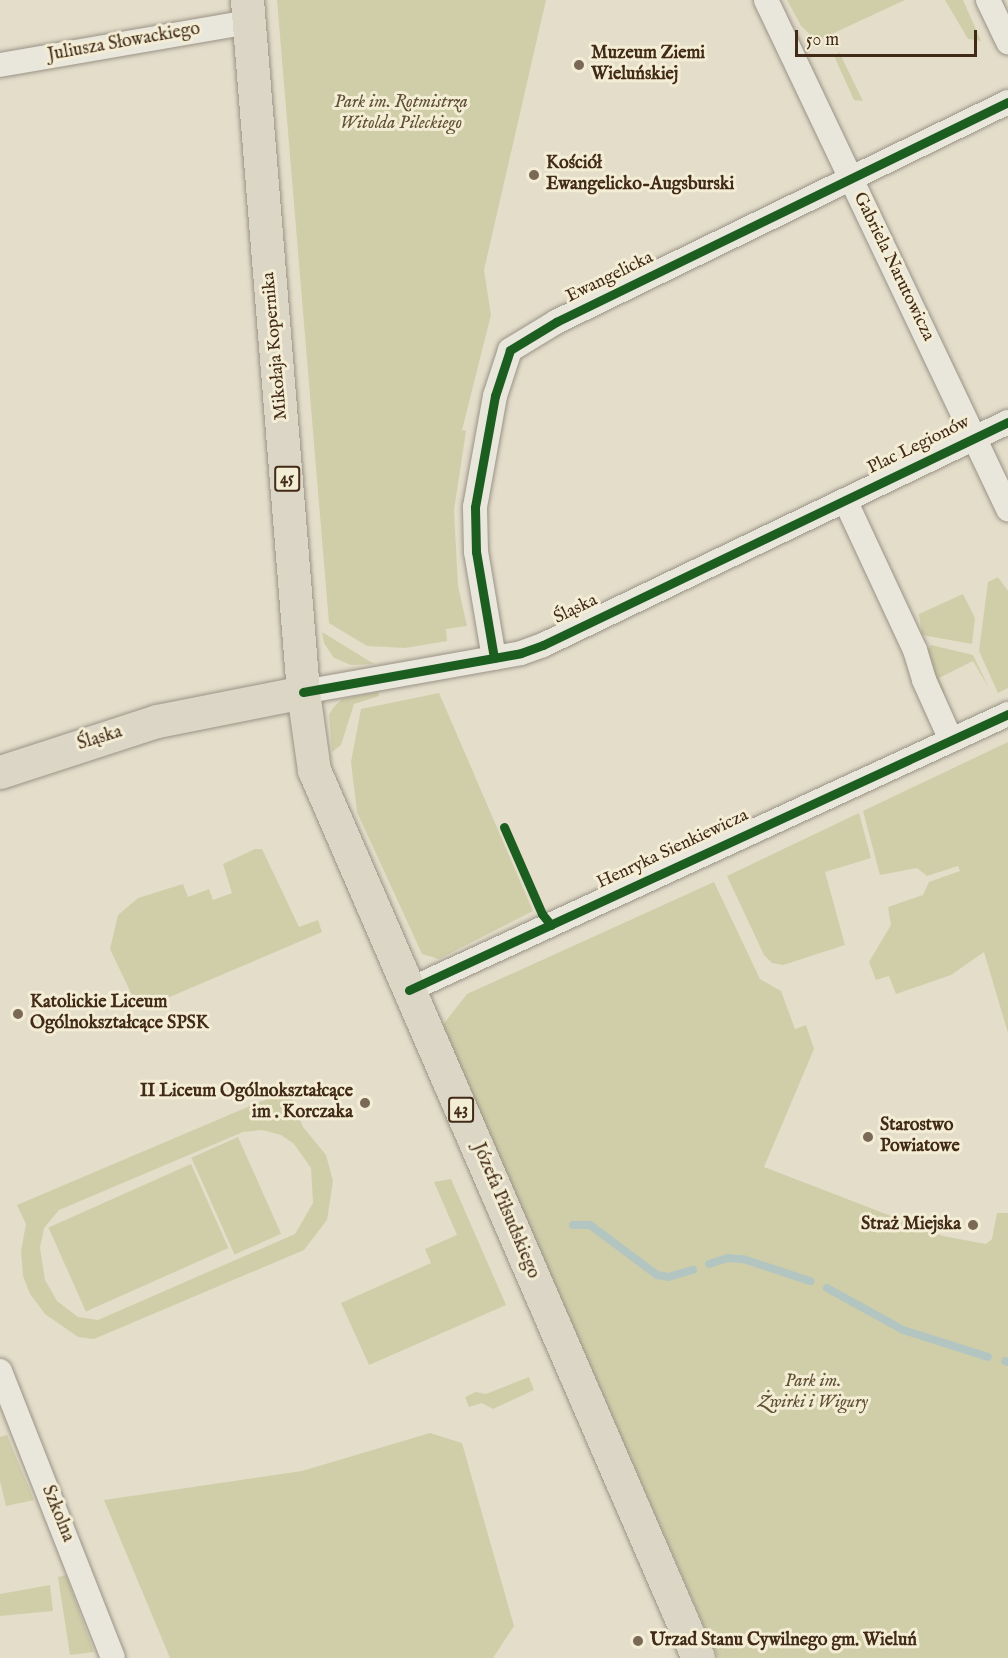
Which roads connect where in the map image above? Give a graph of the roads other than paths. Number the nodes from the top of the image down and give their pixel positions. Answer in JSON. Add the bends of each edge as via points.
{"nodes":[{"id":1,"x":766,"y":0,"type":"edge"},
{"id":2,"x":988,"y":0,"type":"edge"},
{"id":3,"x":248,"y":11,"type":"edge"},
{"id":4,"x":1008,"y":42,"type":"edge"},
{"id":5,"x":0,"y":65,"type":"edge"},
{"id":6,"x":1008,"y":102,"type":"edge"},
{"id":7,"x":850,"y":178,"type":"junction"},
{"id":8,"x":1008,"y":422,"type":"edge"},
{"id":9,"x":976,"y":436,"type":"junction"},
{"id":10,"x":845,"y":500,"type":"junction"},
{"id":11,"x":1008,"y":509,"type":"edge"},
{"id":12,"x":494,"y":658,"type":"junction"},
{"id":13,"x":303,"y":692,"type":"junction"},
{"id":14,"x":1008,"y":714,"type":"edge"},
{"id":15,"x":951,"y":740,"type":"junction"},
{"id":16,"x":0,"y":772,"type":"edge"},
{"id":17,"x":409,"y":990,"type":"junction"},
{"id":18,"x":0,"y":1371,"type":"edge"},
{"id":19,"x":113,"y":1658,"type":"edge"},
{"id":20,"x":698,"y":1658,"type":"edge"}],
"edges":[{"from":1,"to":7,"type":"street","name":"Gabriela Narutowicza"},
{"from":2,"to":4,"type":"street"},
{"from":3,"to":5,"type":"street","name":"Juliusza Słowackiego"},
{"from":3,"to":13,"type":"main road","name":"Mikołaja Kopernika","number":"45"},
{"from":6,"to":7,"type":"street","name":"Ewangelicka"},
{"from":7,"to":9,"type":"street","name":"Gabriela Narutowicza"},
{"from":7,"to":12,"type":"street","name":"Ewangelicka","via":[[556,322],[510,350],[495,396],[475,507],[476,552]]},
{"from":8,"to":9,"type":"street","name":"Plac Legionów"},
{"from":9,"to":10,"type":"street","name":"Plac Legionów"},
{"from":9,"to":11,"type":"street","name":"Plac Legionów"},
{"from":10,"to":12,"type":"street","name":"Śląska","via":[[543,645]]},
{"from":10,"to":15,"type":"street","via":[[915,650]]},
{"from":12,"to":13,"type":"street","name":"Śląska"},
{"from":13,"to":16,"type":"main road","name":"Śląska","via":[[157,722]]},
{"from":13,"to":17,"type":"main road","name":"Józefa Piłsudskiego","number":"43","via":[[320,787]]},
{"from":14,"to":15,"type":"street"},
{"from":15,"to":17,"type":"street","name":"Henryka Sienkiewicza"},
{"from":17,"to":20,"type":"main road","name":"Józefa Piłsudskiego","number":"43"},
{"from":18,"to":19,"type":"street","name":"Szkolna"}]}
